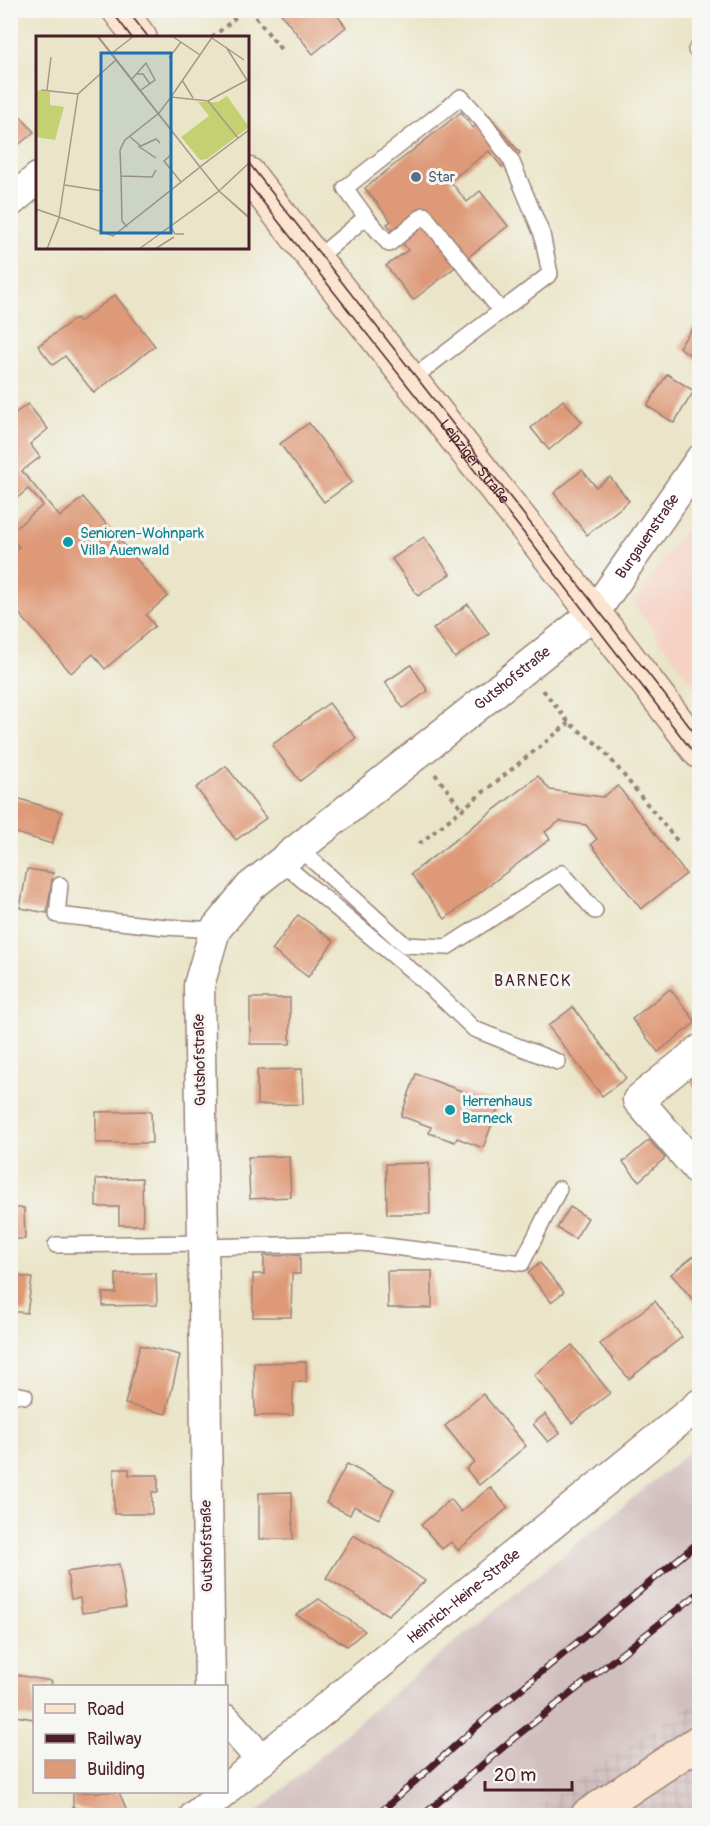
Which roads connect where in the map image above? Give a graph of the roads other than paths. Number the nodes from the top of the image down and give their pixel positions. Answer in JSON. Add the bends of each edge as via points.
{"nodes":[{"id":1,"x":119,"y":10,"type":"edge"},
{"id":2,"x":138,"y":36,"type":"edge"},
{"id":3,"x":249,"y":175,"type":"edge"},
{"id":4,"x":36,"y":180,"type":"edge"},
{"id":5,"x":10,"y":202,"type":"edge"},
{"id":6,"x":366,"y":217,"type":"junction"},
{"id":7,"x":315,"y":260,"type":"junction"},
{"id":8,"x":501,"y":311,"type":"junction"},
{"id":9,"x":410,"y":380,"type":"junction"},
{"id":10,"x":699,"y":460,"type":"edge"},
{"id":11,"x":594,"y":613,"type":"junction"},
{"id":12,"x":699,"y":752,"type":"edge"},
{"id":13,"x":290,"y":855,"type":"junction"},
{"id":14,"x":60,"y":885,"type":"dead end"},
{"id":15,"x":595,"y":911,"type":"dead end"},
{"id":16,"x":215,"y":930,"type":"junction"},
{"id":17,"x":699,"y":1050,"type":"edge"},
{"id":18,"x":558,"y":1062,"type":"dead end"},
{"id":19,"x":699,"y":1172,"type":"edge"},
{"id":20,"x":559,"y":1189,"type":"dead end"},
{"id":21,"x":56,"y":1245,"type":"dead end"},
{"id":22,"x":202,"y":1245,"type":"junction"},
{"id":23,"x":699,"y":1404,"type":"edge"},
{"id":24,"x":210,"y":1685,"type":"edge"},
{"id":25,"x":228,"y":1722,"type":"edge"},
{"id":26,"x":697,"y":1749,"type":"edge"},
{"id":27,"x":262,"y":1760,"type":"junction"},
{"id":28,"x":228,"y":1788,"type":"edge"},
{"id":29,"x":221,"y":1793,"type":"edge"},
{"id":30,"x":195,"y":1815,"type":"edge"},
{"id":31,"x":587,"y":1815,"type":"edge"}],
"edges":[{"from":1,"to":2,"type":"street"},
{"from":3,"to":7,"type":"street","name":"Leipziger Straße"},
{"from":4,"to":5,"type":"street"},
{"from":6,"to":7,"type":"lane"},
{"from":6,"to":8,"type":"lane","via":[[389,244],[424,215]]},
{"from":6,"to":8,"type":"lane","via":[[345,188],[460,97],[483,120],[511,160],[542,234],[550,274]]},
{"from":7,"to":9,"type":"street","name":"Leipziger Straße"},
{"from":8,"to":9,"type":"lane"},
{"from":9,"to":11,"type":"street","name":"Leipziger Straße"},
{"from":10,"to":11,"type":"street","name":"Burgauenstraße"},
{"from":11,"to":12,"type":"street","name":"Leipziger Straße"},
{"from":11,"to":13,"type":"street","name":"Gutshofstraße"},
{"from":13,"to":15,"type":"lane","via":[[405,945],[447,947],[562,873]]},
{"from":13,"to":16,"type":"street","name":"Gutshofstraße","via":[[250,887]]},
{"from":13,"to":18,"type":"lane","via":[[474,1029]]},
{"from":14,"to":16,"type":"lane","via":[[57,915]]},
{"from":16,"to":22,"type":"street","name":"Gutshofstraße","via":[[199,985]]},
{"from":17,"to":19,"type":"street","via":[[638,1100]]},
{"from":20,"to":22,"type":"lane","via":[[522,1263],[362,1243]]},
{"from":21,"to":22,"type":"lane"},
{"from":22,"to":24,"type":"street","name":"Gutshofstraße"},
{"from":23,"to":27,"type":"street","name":"Heinrich-Heine-Straße"},
{"from":25,"to":27,"type":"street"},
{"from":26,"to":31,"type":"street"},
{"from":27,"to":28,"type":"street","name":"Heinrich-Heine-Straße"},
{"from":29,"to":30,"type":"street","name":"Heinrich-Heine-Straße"}]}
